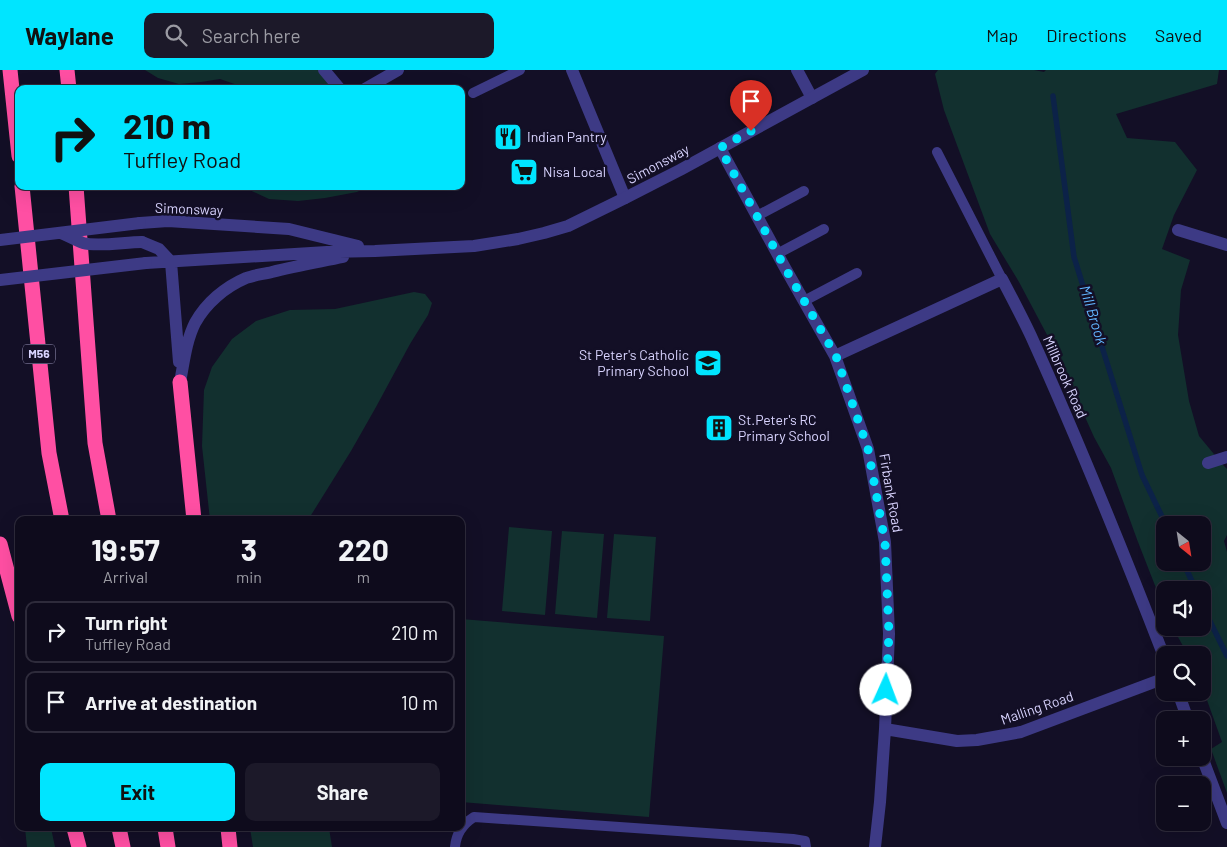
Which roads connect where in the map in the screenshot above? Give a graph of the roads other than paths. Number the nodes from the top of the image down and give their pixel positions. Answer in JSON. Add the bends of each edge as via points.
{"nodes":[{"id":1,"x":10,"y":70,"type":"edge"},
{"id":2,"x":67,"y":70,"type":"edge"},
{"id":3,"x":324,"y":70,"type":"edge"},
{"id":4,"x":398,"y":70,"type":"edge"},
{"id":5,"x":520,"y":70,"type":"edge"},
{"id":6,"x":572,"y":70,"type":"edge"},
{"id":7,"x":797,"y":70,"type":"edge"},
{"id":8,"x":863,"y":70,"type":"edge"},
{"id":9,"x":69,"y":85,"type":"edge"},
{"id":10,"x":337,"y":85,"type":"edge"},
{"id":11,"x":372,"y":85,"type":"edge"},
{"id":12,"x":472,"y":93,"type":"dead end"},
{"id":13,"x":812,"y":98,"type":"junction"},
{"id":14,"x":15,"y":118,"type":"edge"},
{"id":15,"x":720,"y":148,"type":"junction"},
{"id":16,"x":937,"y":152,"type":"dead end"},
{"id":17,"x":22,"y":190,"type":"edge"},
{"id":18,"x":76,"y":190,"type":"edge"},
{"id":19,"x":804,"y":191,"type":"dead end"},
{"id":20,"x":625,"y":198,"type":"junction"},
{"id":21,"x":757,"y":216,"type":"junction"},
{"id":22,"x":824,"y":229,"type":"dead end"},
{"id":23,"x":1178,"y":230,"type":"dead end"},
{"id":24,"x":61,"y":232,"type":"junction"},
{"id":25,"x":0,"y":240,"type":"edge"},
{"id":26,"x":1227,"y":245,"type":"edge"},
{"id":27,"x":375,"y":251,"type":"junction"},
{"id":28,"x":777,"y":254,"type":"junction"},
{"id":29,"x":171,"y":262,"type":"junction"},
{"id":30,"x":857,"y":273,"type":"dead end"},
{"id":31,"x":1002,"y":279,"type":"junction"},
{"id":32,"x":0,"y":280,"type":"edge"},
{"id":33,"x":804,"y":301,"type":"junction"},
{"id":34,"x":836,"y":356,"type":"junction"},
{"id":35,"x":180,"y":382,"type":"junction"},
{"id":36,"x":1227,"y":457,"type":"edge"},
{"id":37,"x":1208,"y":463,"type":"dead end"},
{"id":38,"x":61,"y":516,"type":"edge"},
{"id":39,"x":107,"y":516,"type":"edge"},
{"id":40,"x":194,"y":516,"type":"edge"},
{"id":41,"x":0,"y":544,"type":"edge"},
{"id":42,"x":15,"y":601,"type":"edge"},
{"id":43,"x":1160,"y":646,"type":"edge"},
{"id":44,"x":1156,"y":681,"type":"edge"},
{"id":45,"x":885,"y":728,"type":"junction"},
{"id":46,"x":1205,"y":766,"type":"edge"},
{"id":47,"x":1227,"y":823,"type":"edge"},
{"id":48,"x":465,"y":825,"type":"edge"},
{"id":49,"x":75,"y":831,"type":"edge"},
{"id":50,"x":120,"y":831,"type":"edge"},
{"id":51,"x":165,"y":831,"type":"edge"},
{"id":52,"x":228,"y":831,"type":"edge"},
{"id":53,"x":460,"y":831,"type":"edge"},
{"id":54,"x":806,"y":844,"type":"edge"},
{"id":55,"x":79,"y":847,"type":"edge"},
{"id":56,"x":123,"y":847,"type":"edge"},
{"id":57,"x":168,"y":847,"type":"edge"},
{"id":58,"x":230,"y":847,"type":"edge"},
{"id":59,"x":455,"y":847,"type":"edge"},
{"id":60,"x":875,"y":847,"type":"edge"}],
"edges":[{"from":1,"to":14,"type":"highway"},
{"from":2,"to":9,"type":"highway"},
{"from":3,"to":10,"type":"street"},
{"from":4,"to":11,"type":"street"},
{"from":5,"to":12,"type":"lane"},
{"from":6,"to":20,"type":"street"},
{"from":7,"to":13,"type":"street"},
{"from":8,"to":13,"type":"street","name":"Simonsway"},
{"from":13,"to":15,"type":"street","name":"Simonsway"},
{"from":15,"to":20,"type":"street","name":"Simonsway"},
{"from":15,"to":21,"type":"street","name":"Firbank Road"},
{"from":16,"to":31,"type":"lane"},
{"from":17,"to":38,"type":"highway","number":"M56","via":[[49,452]]},
{"from":18,"to":39,"type":"highway","via":[[94,443]]},
{"from":19,"to":21,"type":"lane"},
{"from":20,"to":27,"type":"street","name":"Simonsway","via":[[568,226],[518,239],[474,246]]},
{"from":21,"to":28,"type":"street","name":"Firbank Road"},
{"from":22,"to":28,"type":"lane"},
{"from":23,"to":26,"type":"street"},
{"from":24,"to":25,"type":"street","name":"Simonsway","bridge":true},
{"from":24,"to":27,"type":"street","name":"Simonsway","bridge":true,"via":[[168,221],[289,229]]},
{"from":24,"to":29,"type":"street","bridge":true,"via":[[85,243],[142,242],[158,249]]},
{"from":27,"to":29,"type":"street","name":"Simonsway"},
{"from":27,"to":35,"type":"street","via":[[247,278],[230,287],[217,296],[195,323],[186,346]]},
{"from":28,"to":33,"type":"street","name":"Firbank Road"},
{"from":29,"to":32,"type":"street","name":"Simonsway","bridge":true},
{"from":29,"to":35,"type":"street"},
{"from":30,"to":33,"type":"lane"},
{"from":31,"to":34,"type":"street"},
{"from":31,"to":43,"type":"street","name":"Millbrook Road","via":[[1062,406]]},
{"from":33,"to":34,"type":"street","name":"Firbank Road"},
{"from":34,"to":45,"type":"street","name":"Firbank Road","via":[[868,449],[885,542],[889,634]]},
{"from":35,"to":40,"type":"highway"},
{"from":36,"to":37,"type":"street"},
{"from":41,"to":42,"type":"highway"},
{"from":44,"to":45,"type":"street","name":"Malling Road","via":[[1021,732],[997,737],[957,740]]},
{"from":45,"to":60,"type":"street","name":"Firbank Road"},
{"from":46,"to":47,"type":"street"},
{"from":48,"to":54,"type":"lane","via":[[474,817],[744,835],[793,839]]},
{"from":49,"to":55,"type":"highway"},
{"from":50,"to":56,"type":"highway"},
{"from":51,"to":57,"type":"highway"},
{"from":52,"to":58,"type":"highway"},
{"from":53,"to":59,"type":"lane"}]}
